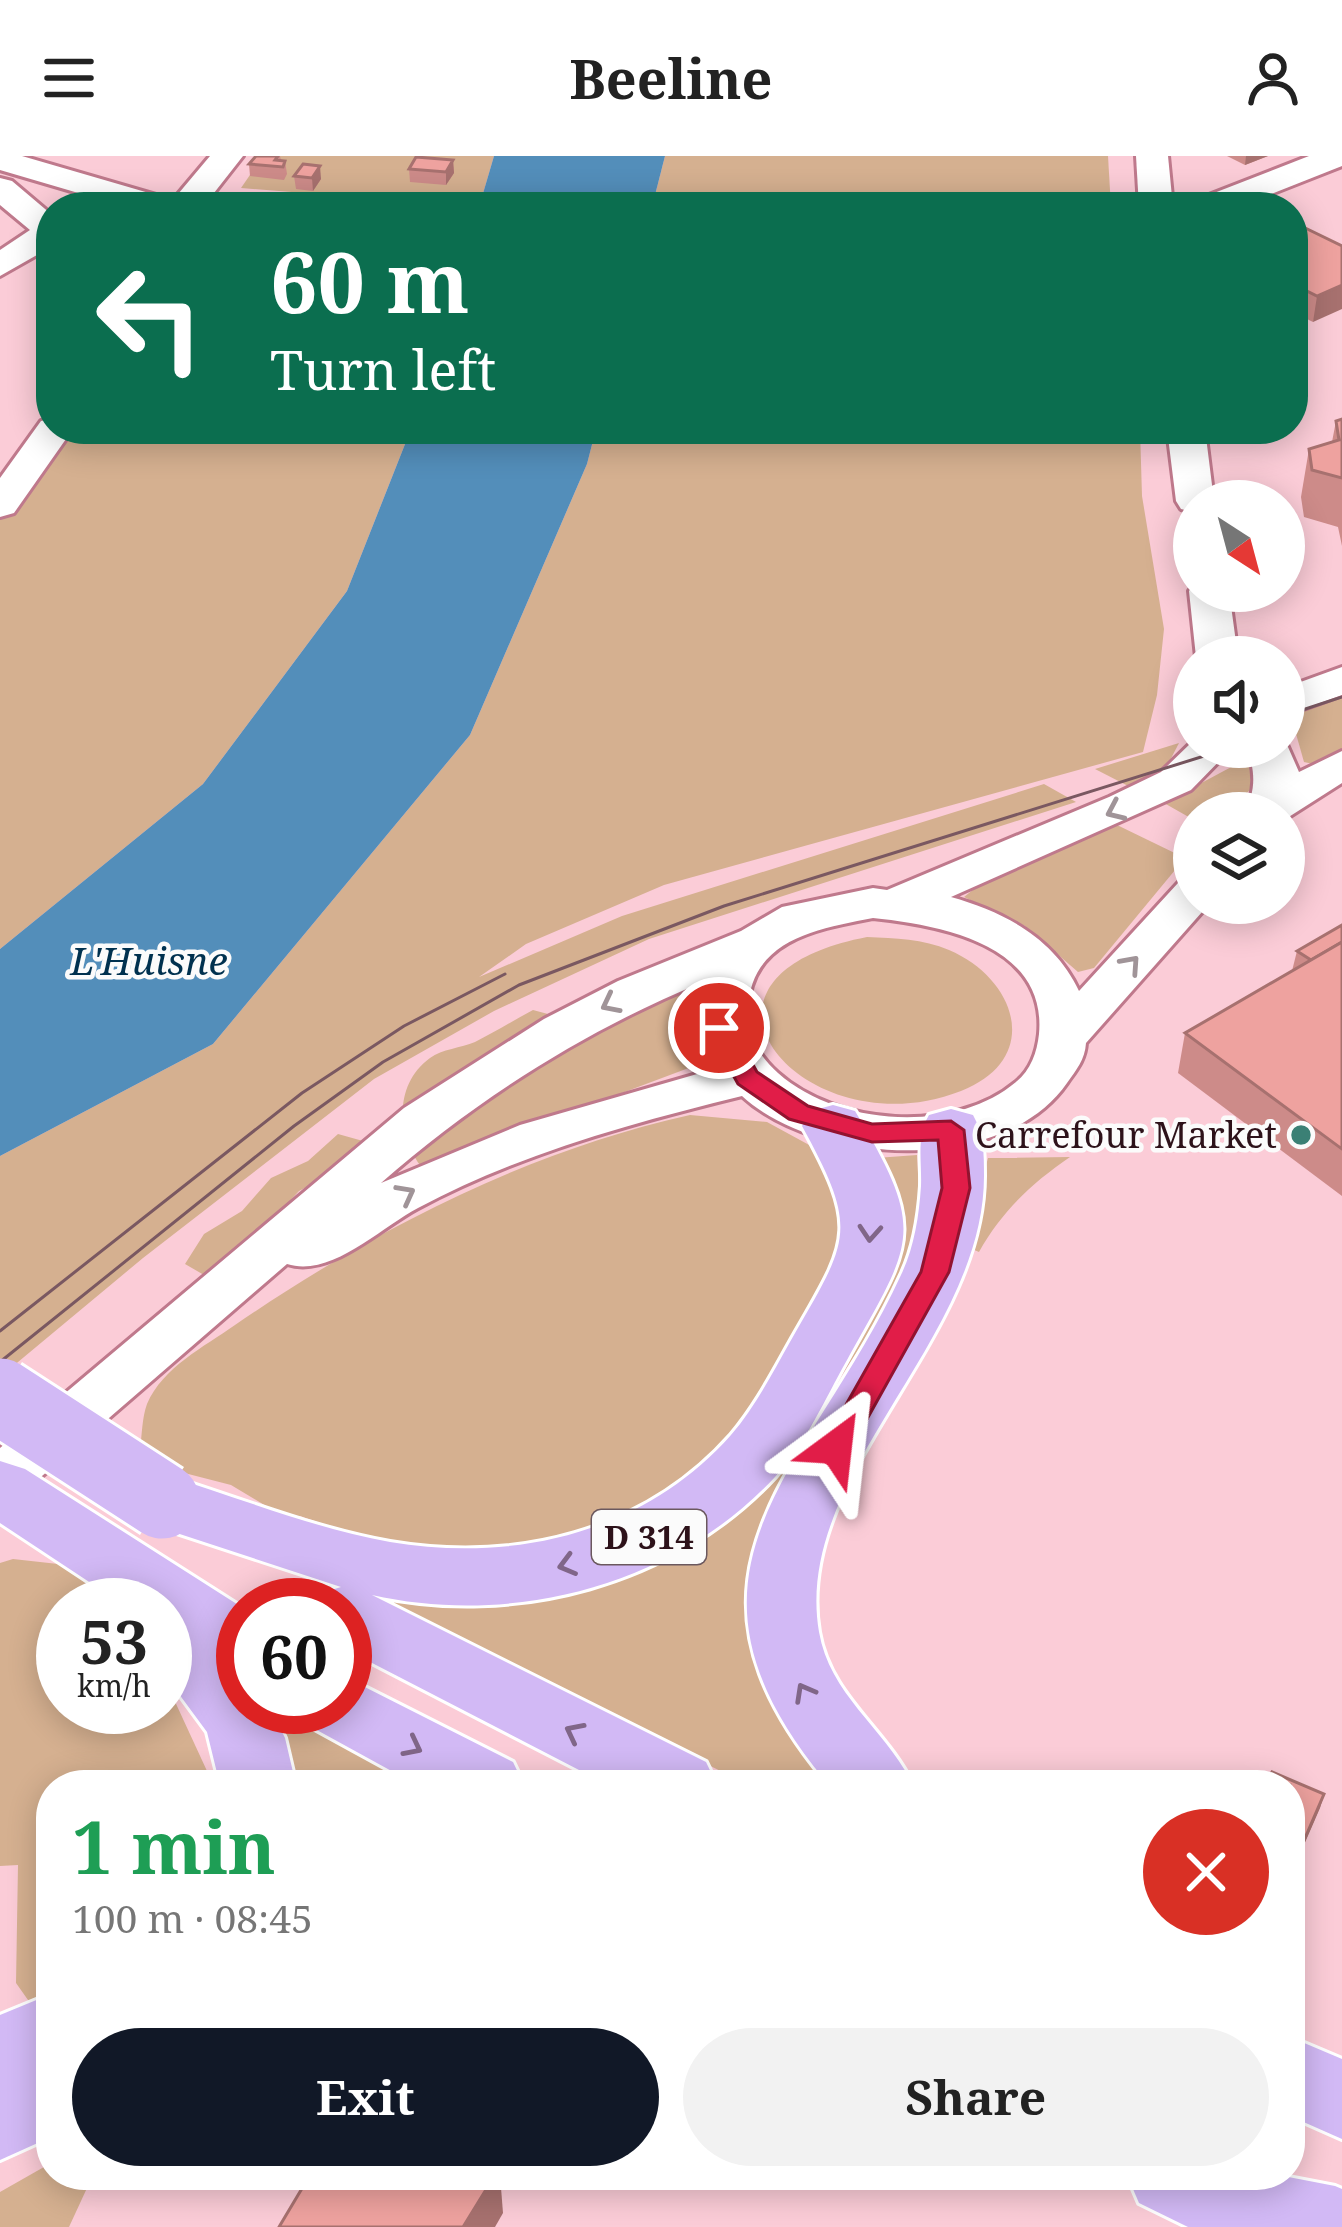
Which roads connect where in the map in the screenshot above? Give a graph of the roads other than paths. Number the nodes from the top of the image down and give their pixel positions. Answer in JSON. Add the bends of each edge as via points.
{"nodes":[{"id":1,"x":227,"y":156,"type":"edge"},
{"id":2,"x":1152,"y":156,"type":"edge"},
{"id":3,"x":1338,"y":156,"type":"edge"},
{"id":4,"x":0,"y":160,"type":"edge"},
{"id":5,"x":0,"y":188,"type":"edge"},
{"id":6,"x":110,"y":192,"type":"edge"},
{"id":7,"x":197,"y":192,"type":"edge"},
{"id":8,"x":1155,"y":192,"type":"edge"},
{"id":9,"x":1246,"y":192,"type":"edge"},
{"id":10,"x":36,"y":218,"type":"edge"},
{"id":11,"x":36,"y":241,"type":"edge"},
{"id":12,"x":0,"y":266,"type":"edge"},
{"id":13,"x":43,"y":444,"type":"edge"},
{"id":14,"x":1188,"y":444,"type":"edge"},
{"id":15,"x":1192,"y":480,"type":"edge"},
{"id":16,"x":0,"y":505,"type":"edge"},
{"id":17,"x":1342,"y":680,"type":"edge"},
{"id":18,"x":1305,"y":695,"type":"edge"},
{"id":19,"x":1342,"y":764,"type":"edge"},
{"id":20,"x":1189,"y":768,"type":"edge"},
{"id":21,"x":1297,"y":792,"type":"edge"},
{"id":22,"x":896,"y":903,"type":"junction"},
{"id":23,"x":1173,"y":916,"type":"edge"},
{"id":24,"x":757,"y":942,"type":"junction"},
{"id":25,"x":1067,"y":1034,"type":"junction"},
{"id":26,"x":748,"y":1078,"type":"junction"},
{"id":27,"x":833,"y":1126,"type":"junction"},
{"id":28,"x":958,"y":1128,"type":"junction"},
{"id":29,"x":195,"y":1315,"type":"junction"},
{"id":30,"x":0,"y":1396,"type":"edge"},
{"id":31,"x":0,"y":1484,"type":"edge"},
{"id":32,"x":162,"y":1501,"type":"junction"},
{"id":33,"x":99,"y":1553,"type":"junction"},
{"id":34,"x":122,"y":1578,"type":"edge"},
{"id":35,"x":285,"y":1578,"type":"edge"},
{"id":36,"x":216,"y":1628,"type":"edge"},
{"id":37,"x":372,"y":1629,"type":"edge"},
{"id":38,"x":192,"y":1655,"type":"edge"},
{"id":39,"x":372,"y":1724,"type":"edge"},
{"id":40,"x":257,"y":1770,"type":"edge"},
{"id":41,"x":458,"y":1770,"type":"edge"},
{"id":42,"x":650,"y":1770,"type":"edge"},
{"id":43,"x":863,"y":1770,"type":"edge"},
{"id":44,"x":36,"y":2038,"type":"edge"},
{"id":45,"x":0,"y":2056,"type":"edge"},
{"id":46,"x":1305,"y":2082,"type":"edge"},
{"id":47,"x":1342,"y":2100,"type":"edge"},
{"id":48,"x":36,"y":2103,"type":"edge"},
{"id":49,"x":0,"y":2121,"type":"edge"},
{"id":50,"x":1200,"y":2190,"type":"edge"},
{"id":51,"x":1283,"y":2190,"type":"edge"},
{"id":52,"x":1342,"y":2220,"type":"edge"},
{"id":53,"x":1334,"y":2227,"type":"edge"}],
"edges":[{"from":1,"to":7,"type":"street"},
{"from":2,"to":8,"type":"street"},
{"from":3,"to":9,"type":"street"},
{"from":4,"to":6,"type":"street"},
{"from":5,"to":10,"type":"street"},
{"from":11,"to":12,"type":"street"},
{"from":13,"to":16,"type":"street"},
{"from":14,"to":15,"type":"street"},
{"from":17,"to":18,"type":"street"},
{"from":19,"to":21,"type":"street"},
{"from":20,"to":22,"type":"street","one_way":true,"via":[[1125,807]]},
{"from":22,"to":24,"type":"street","via":[[818,912]]},
{"from":22,"to":25,"type":"street","via":[[961,915],[1023,946],[1056,982]]},
{"from":25,"to":23,"type":"street","one_way":true},
{"from":24,"to":26,"type":"street","via":[[733,968],[719,1007],[723,1038]]},
{"from":24,"to":29,"type":"street","one_way":true,"via":[[561,1030],[422,1120]]},
{"from":25,"to":28,"type":"street","via":[[1056,1066],[1031,1094]]},
{"from":26,"to":27,"type":"street"},
{"from":29,"to":26,"type":"street","one_way":true,"via":[[416,1188],[636,1104]]},
{"from":27,"to":28,"type":"street","via":[[892,1135]]},
{"from":27,"to":32,"type":"main road","number":"D 314","one_way":true,"via":[[872,1205],[868,1260],[754,1455],[674,1523],[632,1546],[558,1568],[461,1581],[386,1570]]},
{"from":43,"to":28,"type":"main road","one_way":true,"via":[[796,1680],[783,1578],[797,1516],[935,1272],[956,1188]]},
{"from":29,"to":31,"type":"street"},
{"from":30,"to":32,"type":"main road","number":"D 314","bridge":true},
{"from":31,"to":33,"type":"main road"},
{"from":32,"to":35,"type":"main road","number":"D 314"},
{"from":33,"to":34,"type":"main road"},
{"from":33,"to":36,"type":"main road"},
{"from":42,"to":37,"type":"main road","one_way":true},
{"from":38,"to":40,"type":"main road","via":[[225,1691]]},
{"from":39,"to":41,"type":"main road","one_way":true},
{"from":44,"to":45,"type":"main road"},
{"from":46,"to":47,"type":"main road"},
{"from":48,"to":49,"type":"main road"},
{"from":50,"to":53,"type":"main road","via":[[1241,2210]]},
{"from":51,"to":52,"type":"main road"}]}
